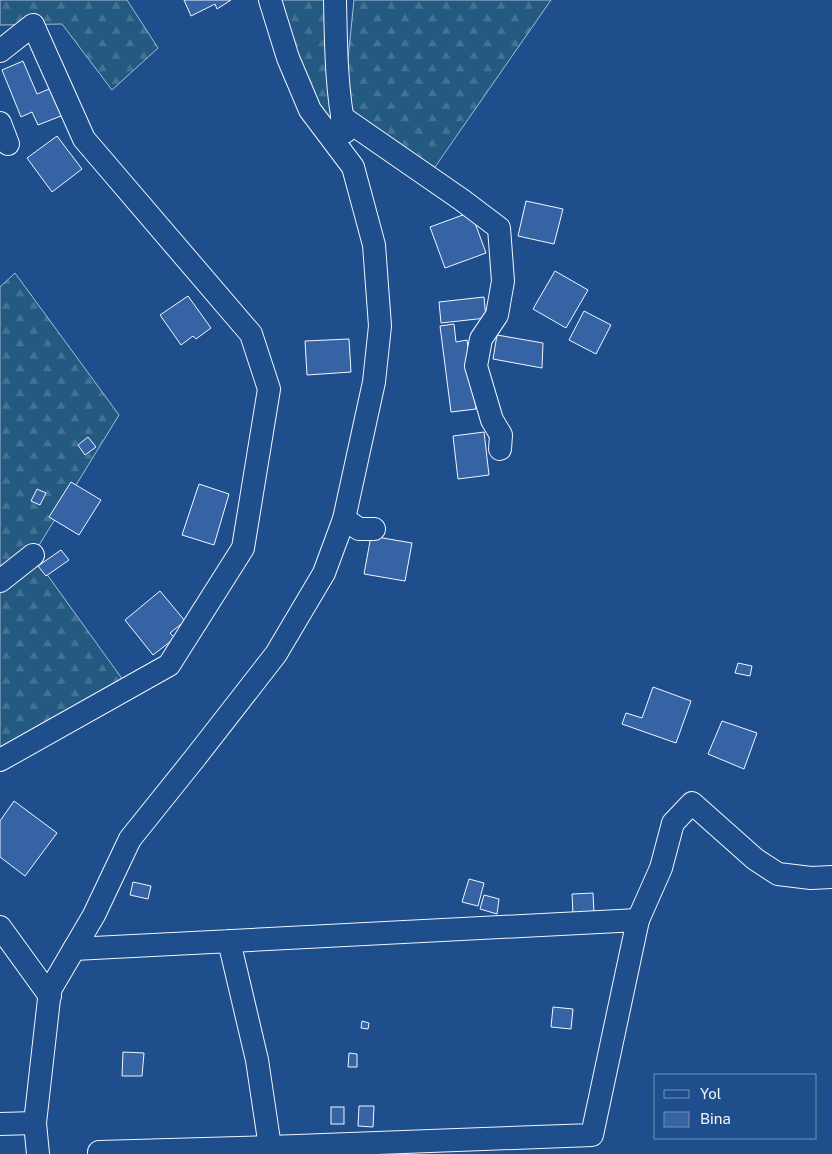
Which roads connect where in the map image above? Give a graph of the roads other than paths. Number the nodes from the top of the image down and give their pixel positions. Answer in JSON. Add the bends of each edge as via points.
{"nodes":[{"id":1,"x":270,"y":0,"type":"edge"},
{"id":2,"x":335,"y":0,"type":"edge"},
{"id":3,"x":0,"y":51,"type":"edge"},
{"id":4,"x":342,"y":117,"type":"junction"},
{"id":5,"x":0,"y":123,"type":"edge"},
{"id":6,"x":8,"y":144,"type":"dead end"},
{"id":7,"x":353,"y":167,"type":"junction"},
{"id":8,"x":500,"y":449,"type":"dead end"},
{"id":9,"x":344,"y":519,"type":"junction"},
{"id":10,"x":374,"y":529,"type":"dead end"},
{"id":11,"x":32,"y":555,"type":"dead end"},
{"id":12,"x":0,"y":581,"type":"edge"},
{"id":13,"x":0,"y":760,"type":"edge"},
{"id":14,"x":832,"y":877,"type":"edge"},
{"id":15,"x":638,"y":920,"type":"junction"},
{"id":16,"x":0,"y":927,"type":"edge"},
{"id":17,"x":229,"y":941,"type":"junction"},
{"id":18,"x":74,"y":949,"type":"junction"},
{"id":19,"x":50,"y":996,"type":"junction"},
{"id":20,"x":35,"y":1123,"type":"junction"},
{"id":21,"x":0,"y":1124,"type":"edge"},
{"id":22,"x":270,"y":1147,"type":"junction"},
{"id":23,"x":99,"y":1152,"type":"dead end"},
{"id":24,"x":38,"y":1154,"type":"edge"}],
"edges":[{"from":1,"to":7,"type":"street","via":[[288,58],[310,110]]},
{"from":2,"to":4,"type":"street"},
{"from":3,"to":13,"type":"street","via":[[33,26],[84,139],[251,334],[268,389],[243,548],[169,665]]},
{"from":4,"to":7,"type":"street"},
{"from":4,"to":8,"type":"street","via":[[499,228],[503,281],[497,315],[481,339],[476,366],[492,420],[501,435]]},
{"from":5,"to":6,"type":"street"},
{"from":7,"to":9,"type":"street","via":[[374,245],[380,326],[374,382]]},
{"from":9,"to":10,"type":"street","via":[[359,529]]},
{"from":9,"to":18,"type":"street","via":[[324,573],[276,654],[130,839]]},
{"from":11,"to":12,"type":"street"},
{"from":14,"to":15,"type":"street","via":[[778,874],[755,859],[692,803],[673,823],[661,868]]},
{"from":15,"to":17,"type":"street"},
{"from":15,"to":22,"type":"street","via":[[592,1135]]},
{"from":16,"to":19,"type":"street"},
{"from":17,"to":18,"type":"street"},
{"from":17,"to":22,"type":"street","via":[[257,1060]]},
{"from":18,"to":19,"type":"street","via":[[50,990]]},
{"from":19,"to":20,"type":"street"},
{"from":20,"to":21,"type":"street"},
{"from":20,"to":24,"type":"street"},
{"from":22,"to":23,"type":"street"}]}
